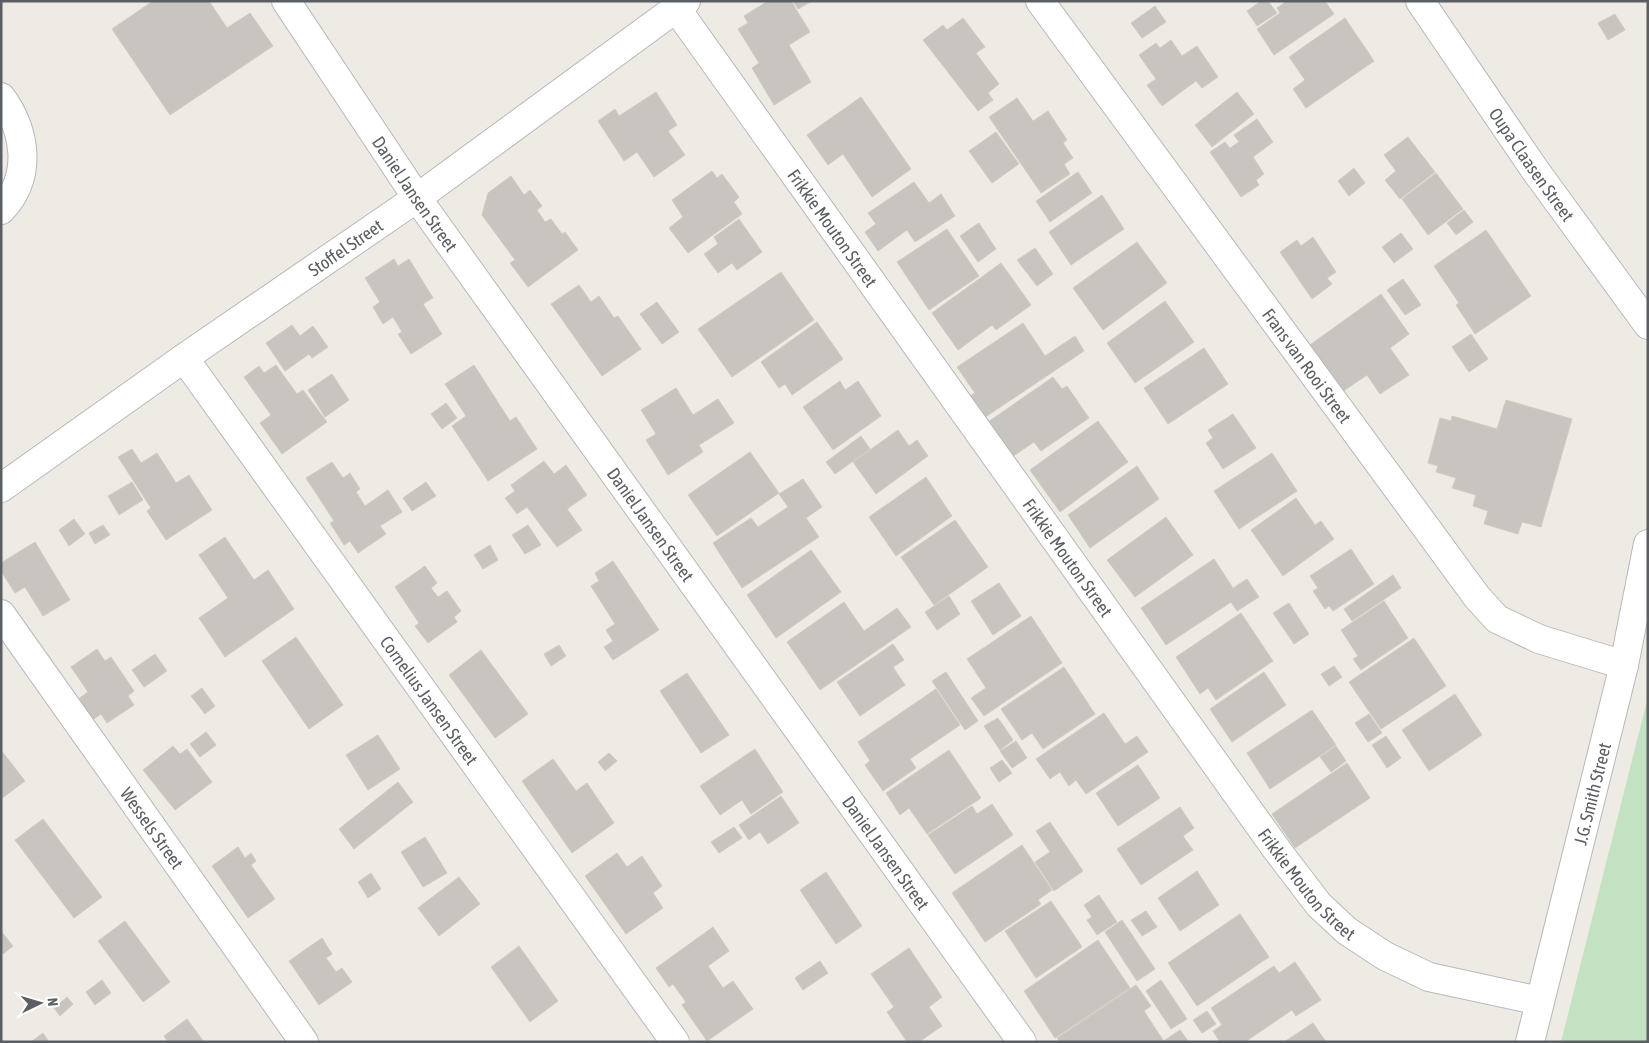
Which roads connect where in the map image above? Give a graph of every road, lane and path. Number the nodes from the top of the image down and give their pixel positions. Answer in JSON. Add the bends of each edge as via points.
{"nodes":[{"id":1,"x":286,"y":1,"type":"edge"},
{"id":2,"x":1040,"y":1,"type":"edge"},
{"id":3,"x":1420,"y":1,"type":"edge"},
{"id":4,"x":681,"y":5,"type":"edge"},
{"id":5,"x":1,"y":97,"type":"edge"},
{"id":6,"x":417,"y":198,"type":"junction"},
{"id":7,"x":1,"y":210,"type":"edge"},
{"id":8,"x":1648,"y":325,"type":"edge"},
{"id":9,"x":184,"y":358,"type":"junction"},
{"id":10,"x":1,"y":488,"type":"edge"},
{"id":11,"x":1648,"y":544,"type":"edge"},
{"id":12,"x":1,"y":614,"type":"edge"},
{"id":13,"x":1624,"y":665,"type":"junction"},
{"id":14,"x":1540,"y":1001,"type":"junction"},
{"id":15,"x":304,"y":1042,"type":"edge"},
{"id":16,"x":675,"y":1042,"type":"edge"},
{"id":17,"x":1022,"y":1042,"type":"edge"},
{"id":18,"x":1530,"y":1042,"type":"edge"}],
"edges":[{"from":1,"to":6,"type":"street","name":"Daniel Jansen Street"},
{"from":2,"to":13,"type":"street","name":"Frans van Rooi Street","via":[[1477,597],[1497,619],[1539,639]]},
{"from":3,"to":8,"type":"street","name":"Oupa Claasen Street","via":[[1535,170]]},
{"from":4,"to":6,"type":"street","name":"Stoffel Street"},
{"from":4,"to":14,"type":"street","name":"Frikkie Mouton Street","via":[[1271,842],[1319,905],[1347,931],[1385,956],[1429,977]]},
{"from":5,"to":7,"type":"street","via":[[19,129],[23,157],[21,178],[9,202]]},
{"from":6,"to":9,"type":"street","name":"Stoffel Street"},
{"from":6,"to":17,"type":"street","name":"Daniel Jansen Street"},
{"from":9,"to":10,"type":"street","name":"Stoffel Street"},
{"from":9,"to":16,"type":"street","name":"Cornelius Jansen Street"},
{"from":11,"to":13,"type":"street","name":"J.G. Smith Street"},
{"from":12,"to":15,"type":"street","name":"Wessels Street"},
{"from":13,"to":14,"type":"street","name":"J.G. Smith Street"},
{"from":14,"to":18,"type":"street","name":"J.G. Smith Street"}]}
